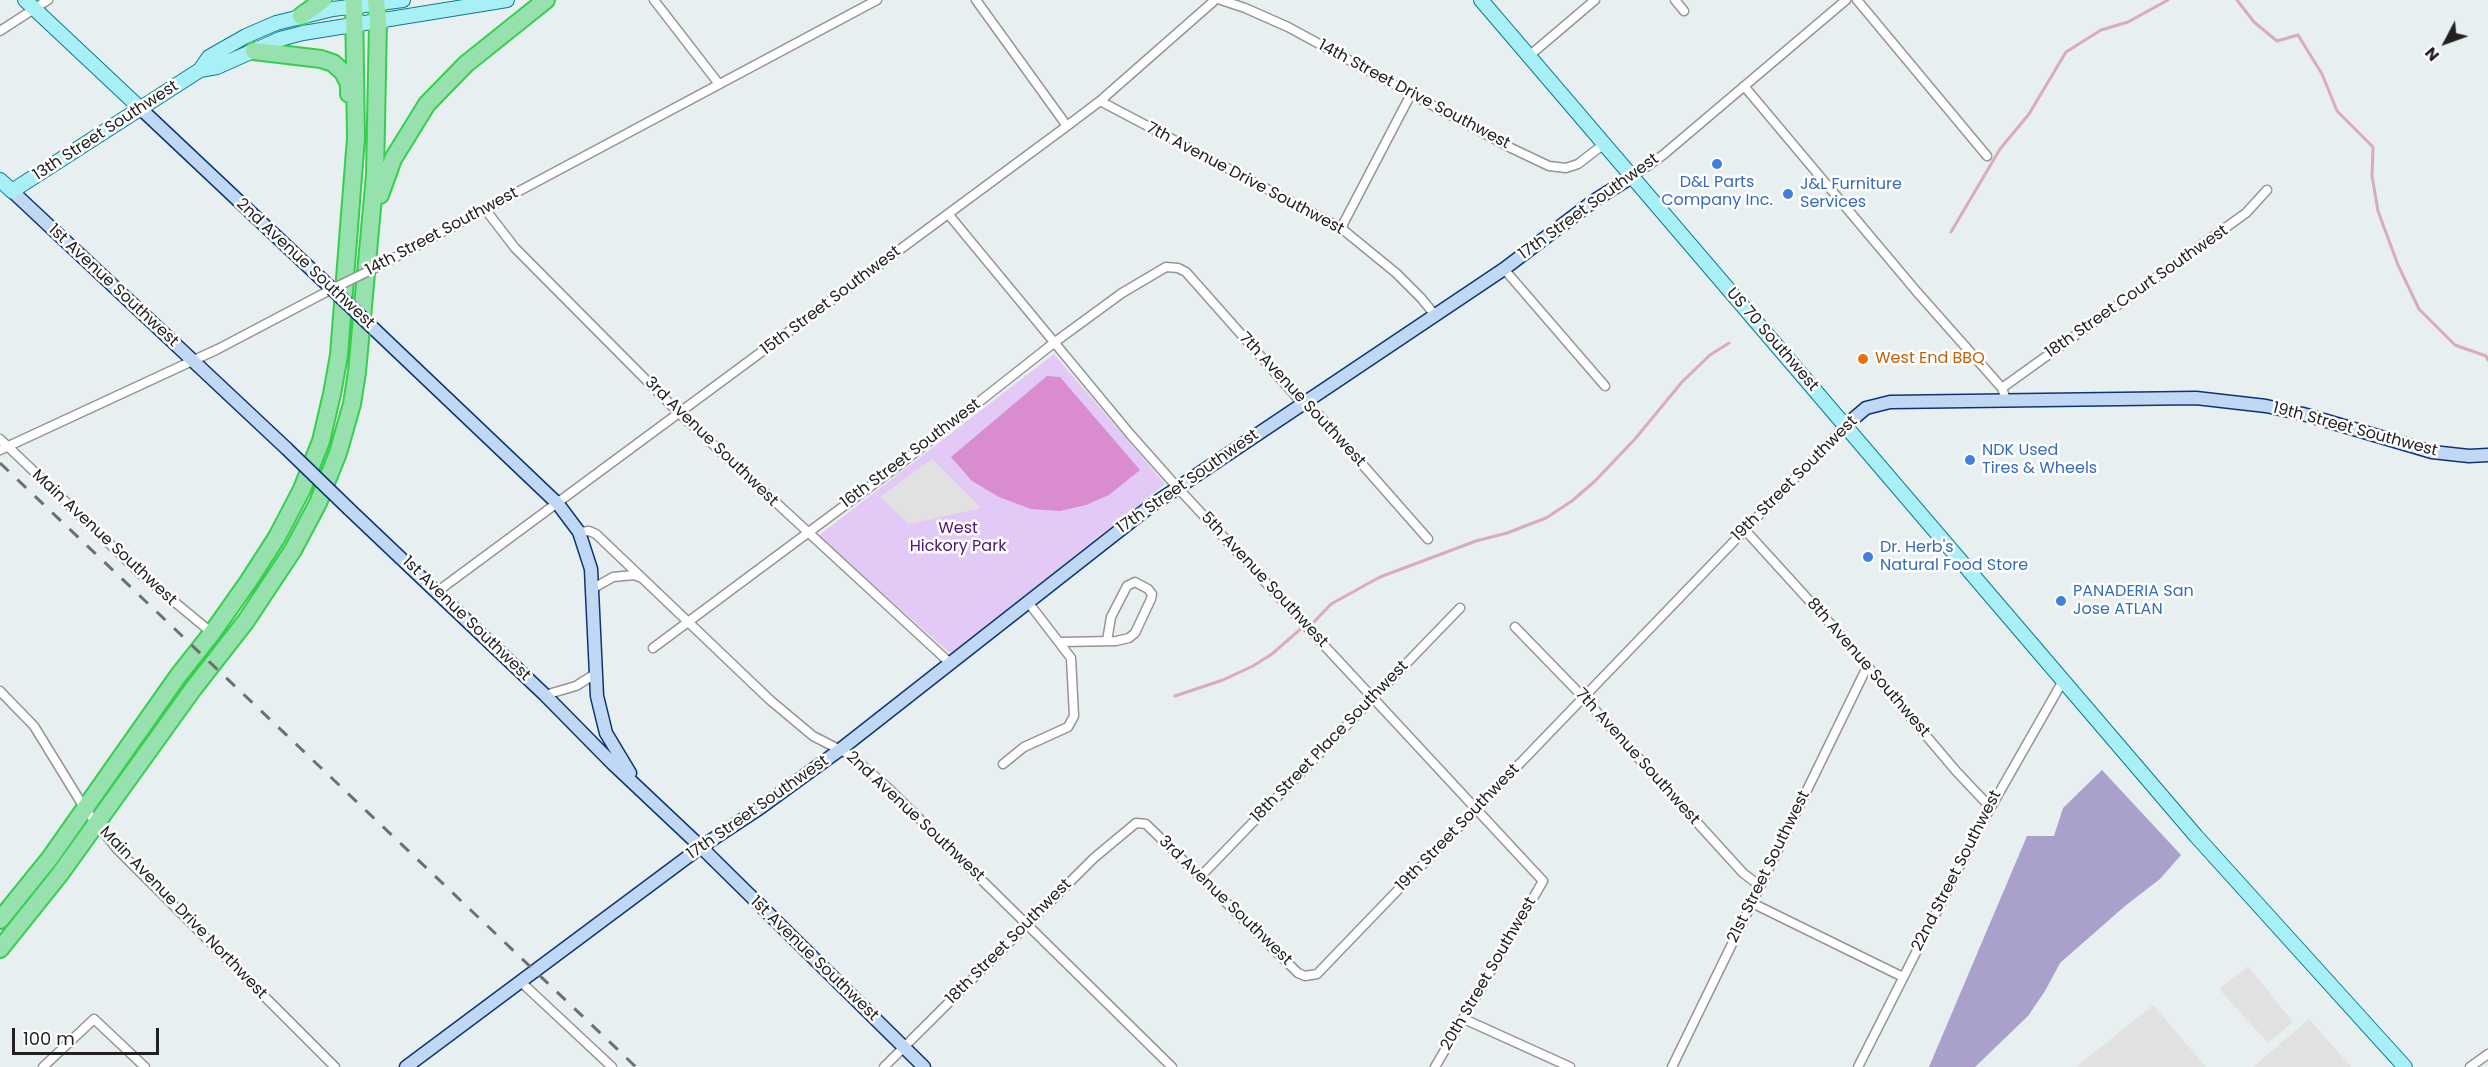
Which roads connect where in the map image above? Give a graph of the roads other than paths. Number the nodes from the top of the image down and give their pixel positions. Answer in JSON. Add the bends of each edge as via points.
{"nodes":[{"id":1,"x":48,"y":0,"type":"edge"},
{"id":2,"x":323,"y":0,"type":"edge"},
{"id":3,"x":404,"y":0,"type":"edge"},
{"id":4,"x":507,"y":0,"type":"edge"},
{"id":5,"x":546,"y":0,"type":"edge"},
{"id":6,"x":654,"y":0,"type":"edge"},
{"id":7,"x":877,"y":0,"type":"edge"},
{"id":8,"x":976,"y":0,"type":"edge"},
{"id":9,"x":1215,"y":0,"type":"edge"},
{"id":10,"x":1221,"y":0,"type":"edge"},
{"id":11,"x":1481,"y":0,"type":"edge"},
{"id":12,"x":1595,"y":0,"type":"edge"},
{"id":13,"x":1675,"y":0,"type":"edge"},
{"id":14,"x":1846,"y":0,"type":"edge"},
{"id":15,"x":1857,"y":0,"type":"edge"},
{"id":16,"x":376,"y":2,"type":"edge"},
{"id":17,"x":354,"y":3,"type":"edge"},
{"id":18,"x":29,"y":5,"type":"edge"},
{"id":19,"x":1684,"y":11,"type":"dead end"},
{"id":20,"x":301,"y":16,"type":"junction"},
{"id":21,"x":378,"y":22,"type":"junction"},
{"id":22,"x":355,"y":25,"type":"junction"},
{"id":23,"x":0,"y":31,"type":"edge"},
{"id":24,"x":254,"y":51,"type":"junction"},
{"id":25,"x":1529,"y":56,"type":"junction"},
{"id":26,"x":200,"y":70,"type":"junction"},
{"id":27,"x":719,"y":84,"type":"junction"},
{"id":28,"x":1744,"y":86,"type":"junction"},
{"id":29,"x":1411,"y":94,"type":"junction"},
{"id":30,"x":1100,"y":101,"type":"junction"},
{"id":31,"x":140,"y":108,"type":"junction"},
{"id":32,"x":1067,"y":126,"type":"junction"},
{"id":33,"x":356,"y":138,"type":"junction"},
{"id":34,"x":1604,"y":144,"type":"junction"},
{"id":35,"x":1987,"y":156,"type":"dead end"},
{"id":36,"x":1632,"y":177,"type":"junction"},
{"id":37,"x":0,"y":180,"type":"edge"},
{"id":38,"x":2266,"y":190,"type":"dead end"},
{"id":39,"x":12,"y":191,"type":"junction"},
{"id":40,"x":484,"y":209,"type":"junction"},
{"id":41,"x":949,"y":215,"type":"junction"},
{"id":42,"x":371,"y":222,"type":"junction"},
{"id":43,"x":1341,"y":228,"type":"junction"},
{"id":44,"x":1172,"y":267,"type":"joint"},
{"id":45,"x":1504,"y":268,"type":"junction"},
{"id":46,"x":332,"y":290,"type":"junction"},
{"id":47,"x":1435,"y":315,"type":"junction"},
{"id":48,"x":1055,"y":342,"type":"junction"},
{"id":49,"x":193,"y":360,"type":"junction"},
{"id":50,"x":1605,"y":386,"type":"dead end"},
{"id":51,"x":2004,"y":394,"type":"junction"},
{"id":52,"x":1302,"y":403,"type":"junction"},
{"id":53,"x":680,"y":414,"type":"junction"},
{"id":54,"x":1846,"y":425,"type":"junction"},
{"id":55,"x":2,"y":445,"type":"edge"},
{"id":56,"x":2488,"y":455,"type":"edge"},
{"id":57,"x":1177,"y":487,"type":"junction"},
{"id":58,"x":558,"y":504,"type":"junction"},
{"id":59,"x":1744,"y":530,"type":"junction"},
{"id":60,"x":579,"y":532,"type":"junction"},
{"id":61,"x":807,"y":532,"type":"junction"},
{"id":62,"x":1428,"y":539,"type":"dead end"},
{"id":63,"x":647,"y":580,"type":"junction"},
{"id":64,"x":592,"y":589,"type":"junction"},
{"id":65,"x":438,"y":591,"type":"junction"},
{"id":66,"x":1028,"y":602,"type":"junction"},
{"id":67,"x":1460,"y":608,"type":"dead end"},
{"id":68,"x":688,"y":621,"type":"junction"},
{"id":69,"x":1515,"y":627,"type":"dead end"},
{"id":70,"x":212,"y":633,"type":"junction"},
{"id":71,"x":1107,"y":641,"type":"junction"},
{"id":72,"x":1060,"y":642,"type":"junction"},
{"id":73,"x":653,"y":648,"type":"dead end"},
{"id":74,"x":950,"y":663,"type":"junction"},
{"id":75,"x":1868,"y":667,"type":"junction"},
{"id":76,"x":595,"y":674,"type":"junction"},
{"id":77,"x":2064,"y":680,"type":"junction"},
{"id":78,"x":0,"y":691,"type":"edge"},
{"id":79,"x":545,"y":695,"type":"junction"},
{"id":80,"x":1374,"y":697,"type":"junction"},
{"id":81,"x":1584,"y":698,"type":"junction"},
{"id":82,"x":841,"y":749,"type":"junction"},
{"id":83,"x":1003,"y":764,"type":"dead end"},
{"id":84,"x":654,"y":801,"type":"junction"},
{"id":85,"x":1990,"y":807,"type":"junction"},
{"id":86,"x":85,"y":809,"type":"junction"},
{"id":87,"x":1477,"y":809,"type":"junction"},
{"id":88,"x":1139,"y":822,"type":"joint"},
{"id":89,"x":96,"y":824,"type":"junction"},
{"id":90,"x":701,"y":847,"type":"junction"},
{"id":91,"x":1200,"y":877,"type":"junction"},
{"id":92,"x":1543,"y":881,"type":"joint"},
{"id":93,"x":1760,"y":885,"type":"junction"},
{"id":94,"x":1752,"y":903,"type":"junction"},
{"id":95,"x":0,"y":920,"type":"edge"},
{"id":96,"x":1028,"y":923,"type":"junction"},
{"id":97,"x":0,"y":949,"type":"edge"},
{"id":98,"x":1312,"y":976,"type":"joint"},
{"id":99,"x":1903,"y":977,"type":"junction"},
{"id":100,"x":521,"y":982,"type":"junction"},
{"id":101,"x":1464,"y":1019,"type":"junction"},
{"id":102,"x":904,"y":1047,"type":"junction"},
{"id":103,"x":2488,"y":1054,"type":"edge"},
{"id":104,"x":43,"y":1067,"type":"edge"},
{"id":105,"x":145,"y":1067,"type":"edge"},
{"id":106,"x":335,"y":1067,"type":"edge"},
{"id":107,"x":406,"y":1067,"type":"edge"},
{"id":108,"x":612,"y":1067,"type":"edge"},
{"id":109,"x":885,"y":1067,"type":"edge"},
{"id":110,"x":924,"y":1067,"type":"edge"},
{"id":111,"x":1172,"y":1067,"type":"edge"},
{"id":112,"x":1435,"y":1067,"type":"edge"},
{"id":113,"x":1570,"y":1067,"type":"edge"},
{"id":114,"x":1672,"y":1067,"type":"edge"},
{"id":115,"x":1858,"y":1067,"type":"edge"},
{"id":116,"x":2404,"y":1067,"type":"edge"},
{"id":117,"x":2470,"y":1067,"type":"edge"}],
"edges":[{"from":1,"to":18,"type":"street"},
{"from":2,"to":20,"type":"highway"},
{"from":3,"to":16,"type":"main road","name":"13th Street Southwest"},
{"from":4,"to":21,"type":"main road","name":"13th Street Southwest"},
{"from":5,"to":42,"type":"highway","via":[[466,64],[427,105],[393,159]]},
{"from":6,"to":27,"type":"street"},
{"from":7,"to":27,"type":"street","name":"14th Street Southwest"},
{"from":8,"to":32,"type":"street"},
{"from":9,"to":30,"type":"street","name":"15th Street Southwest"},
{"from":10,"to":29,"type":"street","name":"14th Street Drive Southwest","via":[[1288,27]]},
{"from":11,"to":25,"type":"main road","name":"US 70 Southwest"},
{"from":12,"to":25,"type":"street"},
{"from":13,"to":19,"type":"street"},
{"from":14,"to":28,"type":"street","name":"17th Street Southwest"},
{"from":15,"to":35,"type":"street"},
{"from":16,"to":17,"type":"main road","name":"13th Street Southwest"},
{"from":16,"to":21,"type":"highway"},
{"from":17,"to":20,"type":"main road","name":"13th Street Southwest"},
{"from":17,"to":22,"type":"highway"},
{"from":18,"to":23,"type":"street"},
{"from":18,"to":31,"type":"main road","name":"2nd Avenue Southwest"},
{"from":20,"to":26,"type":"main road","name":"13th Street Southwest","via":[[231,44],[209,57]]},
{"from":21,"to":22,"type":"main road","name":"13th Street Southwest"},
{"from":21,"to":42,"type":"highway","via":[[378,123]]},
{"from":22,"to":24,"type":"main road","name":"13th Street Southwest","via":[[303,33]]},
{"from":22,"to":33,"type":"highway"},
{"from":24,"to":26,"type":"main road","name":"13th Street Southwest"},
{"from":24,"to":33,"type":"highway","via":[[333,63],[348,84]]},
{"from":25,"to":34,"type":"main road","name":"US 70 Southwest"},
{"from":26,"to":31,"type":"main road","name":"13th Street Southwest"},
{"from":27,"to":40,"type":"street","name":"14th Street Southwest"},
{"from":28,"to":36,"type":"street","name":"17th Street Southwest"},
{"from":28,"to":51,"type":"street"},
{"from":29,"to":34,"type":"street","name":"14th Street Drive Southwest","via":[[1549,166],[1566,168],[1578,164]]},
{"from":29,"to":43,"type":"street"},
{"from":30,"to":32,"type":"street","name":"15th Street Southwest"},
{"from":30,"to":43,"type":"street","name":"7th Avenue Drive Southwest"},
{"from":31,"to":39,"type":"main road","name":"13th Street Southwest"},
{"from":31,"to":46,"type":"street","name":"2nd Avenue Southwest"},
{"from":32,"to":41,"type":"street","name":"15th Street Southwest"},
{"from":33,"to":70,"type":"highway","via":[[339,355],[321,441],[277,537]]},
{"from":34,"to":36,"type":"main road","name":"US 70 Southwest"},
{"from":36,"to":45,"type":"street","name":"17th Street Southwest"},
{"from":36,"to":54,"type":"main road","name":"US 70 Southwest"},
{"from":37,"to":39,"type":"main road","name":"1st Avenue Southwest"},
{"from":38,"to":51,"type":"street","name":"18th Street Court Southwest","via":[[2246,213]]},
{"from":39,"to":49,"type":"street","name":"1st Avenue Southwest"},
{"from":40,"to":46,"type":"street","name":"14th Street Southwest","bridge":true},
{"from":40,"to":53,"type":"street","name":"3rd Avenue Southwest","via":[[515,248]]},
{"from":41,"to":48,"type":"street","name":"5th Avenue Southwest"},
{"from":41,"to":53,"type":"street","name":"15th Street Southwest"},
{"from":42,"to":89,"type":"highway","via":[[352,404],[318,503],[293,550],[246,621]]},
{"from":43,"to":47,"type":"street","name":"7th Avenue Drive Southwest","via":[[1396,273]]},
{"from":44,"to":48,"type":"street","name":"16th Street Southwest","via":[[1140,282]]},
{"from":44,"to":52,"type":"street","name":"7th Avenue Southwest","via":[[1186,272]]},
{"from":45,"to":47,"type":"street","name":"17th Street Southwest"},
{"from":45,"to":50,"type":"street"},
{"from":46,"to":49,"type":"street","name":"14th Street Southwest"},
{"from":46,"to":58,"type":"street","name":"2nd Avenue Southwest","bridge":true},
{"from":47,"to":52,"type":"street","name":"17th Street Southwest"},
{"from":48,"to":57,"type":"street","name":"5th Avenue Southwest"},
{"from":48,"to":61,"type":"street","name":"16th Street Southwest"},
{"from":49,"to":55,"type":"street","name":"14th Street Southwest"},
{"from":49,"to":65,"type":"street","name":"1st Avenue Southwest","bridge":true},
{"from":51,"to":54,"type":"street","name":"19th Street Southwest","via":[[1890,402],[1866,408]]},
{"from":51,"to":56,"type":"street","name":"19th Street Southwest","via":[[2228,400],[2303,414],[2432,452]]},
{"from":52,"to":57,"type":"street","name":"17th Street Southwest"},
{"from":52,"to":62,"type":"street","name":"7th Avenue Southwest","via":[[1317,413]]},
{"from":53,"to":58,"type":"street","name":"15th Street Southwest"},
{"from":53,"to":61,"type":"street","name":"3rd Avenue Southwest"},
{"from":54,"to":59,"type":"street","name":"19th Street Southwest"},
{"from":54,"to":77,"type":"main road","name":"US 70 Southwest"},
{"from":55,"to":70,"type":"street","name":"Main Avenue Southwest","via":[[141,574]]},
{"from":57,"to":66,"type":"street","name":"17th Street Southwest"},
{"from":57,"to":80,"type":"street","name":"5th Avenue Southwest"},
{"from":58,"to":60,"type":"street","name":"2nd Avenue Southwest"},
{"from":58,"to":65,"type":"street","name":"15th Street Southwest"},
{"from":59,"to":75,"type":"street","name":"8th Avenue Southwest"},
{"from":59,"to":81,"type":"street","name":"19th Street Southwest"},
{"from":60,"to":63,"type":"street","name":"2nd Avenue Southwest","via":[[596,534]]},
{"from":60,"to":64,"type":"street","name":"2nd Avenue Southwest","via":[[591,569]]},
{"from":61,"to":68,"type":"street","name":"16th Street Southwest"},
{"from":61,"to":74,"type":"street","name":"3rd Avenue Southwest"},
{"from":63,"to":64,"type":"street","via":[[622,575]]},
{"from":63,"to":68,"type":"street","name":"2nd Avenue Southwest"},
{"from":64,"to":76,"type":"street","name":"2nd Avenue Southwest"},
{"from":65,"to":79,"type":"street","name":"1st Avenue Southwest"},
{"from":66,"to":72,"type":"street"},
{"from":66,"to":74,"type":"street","name":"17th Street Southwest"},
{"from":67,"to":80,"type":"street","name":"18th Street Place Southwest"},
{"from":68,"to":73,"type":"street","name":"16th Street Southwest"},
{"from":68,"to":82,"type":"street","name":"2nd Avenue Southwest","via":[[813,736]]},
{"from":69,"to":81,"type":"street","name":"7th Avenue Southwest"},
{"from":70,"to":86,"type":"highway"},
{"from":71,"to":71,"type":"street","via":[[1122,640],[1135,633],[1151,599],[1148,589],[1135,582],[1127,586],[1111,617]]},
{"from":71,"to":72,"type":"street"},
{"from":72,"to":83,"type":"street","via":[[1071,658],[1072,722],[1024,747]]},
{"from":74,"to":82,"type":"street","name":"17th Street Southwest"},
{"from":75,"to":85,"type":"street","name":"8th Avenue Southwest"},
{"from":75,"to":93,"type":"street","name":"21st Street Southwest"},
{"from":76,"to":79,"type":"street","via":[[576,686]]},
{"from":76,"to":84,"type":"street","name":"2nd Avenue Southwest","via":[[606,733],[625,766]]},
{"from":77,"to":85,"type":"street","name":"22nd Street Southwest"},
{"from":77,"to":116,"type":"main road","name":"US 70 Southwest","via":[[2246,892]]},
{"from":78,"to":86,"type":"street","name":"Main Avenue Drive Northwest","via":[[34,726]]},
{"from":79,"to":84,"type":"street","name":"1st Avenue Southwest"},
{"from":80,"to":87,"type":"street","name":"5th Avenue Southwest"},
{"from":80,"to":91,"type":"street","name":"18th Street Place Southwest"},
{"from":81,"to":87,"type":"street","name":"19th Street Southwest"},
{"from":81,"to":93,"type":"street","name":"7th Avenue Southwest","via":[[1736,865]]},
{"from":82,"to":90,"type":"street","name":"17th Street Southwest"},
{"from":82,"to":96,"type":"street","name":"2nd Avenue Southwest","via":[[887,787]]},
{"from":84,"to":90,"type":"street","name":"1st Avenue Southwest"},
{"from":85,"to":99,"type":"street","name":"22nd Street Southwest"},
{"from":86,"to":89,"type":"street","name":"Main Avenue Drive Northwest"},
{"from":86,"to":95,"type":"highway"},
{"from":87,"to":92,"type":"street","name":"5th Avenue Southwest"},
{"from":87,"to":98,"type":"street","name":"19th Street Southwest"},
{"from":88,"to":91,"type":"street","name":"3rd Avenue Southwest","via":[[1146,824]]},
{"from":88,"to":96,"type":"street","name":"18th Street Southwest","via":[[1130,825]]},
{"from":89,"to":97,"type":"highway"},
{"from":89,"to":106,"type":"street","name":"Main Avenue Drive Northwest","via":[[182,916]]},
{"from":90,"to":100,"type":"street","name":"17th Street Southwest"},
{"from":90,"to":102,"type":"street","name":"1st Avenue Southwest"},
{"from":91,"to":98,"type":"street","name":"3rd Avenue Southwest","via":[[1298,973]]},
{"from":92,"to":101,"type":"street","name":"20th Street Southwest"},
{"from":93,"to":94,"type":"street","name":"21st Street Southwest"},
{"from":94,"to":99,"type":"street"},
{"from":94,"to":114,"type":"street","name":"21st Street Southwest"},
{"from":96,"to":102,"type":"street","name":"18th Street Southwest"},
{"from":96,"to":111,"type":"street","name":"2nd Avenue Southwest"},
{"from":99,"to":115,"type":"street","name":"22nd Street Southwest"},
{"from":100,"to":107,"type":"street","name":"17th Street Southwest"},
{"from":100,"to":108,"type":"street"},
{"from":101,"to":112,"type":"street","name":"20th Street Southwest"},
{"from":101,"to":113,"type":"street"},
{"from":102,"to":109,"type":"street","name":"18th Street Southwest"},
{"from":102,"to":110,"type":"street","name":"1st Avenue Southwest"},
{"from":103,"to":117,"type":"street"},
{"from":104,"to":105,"type":"street","via":[[94,1019]]}]}
